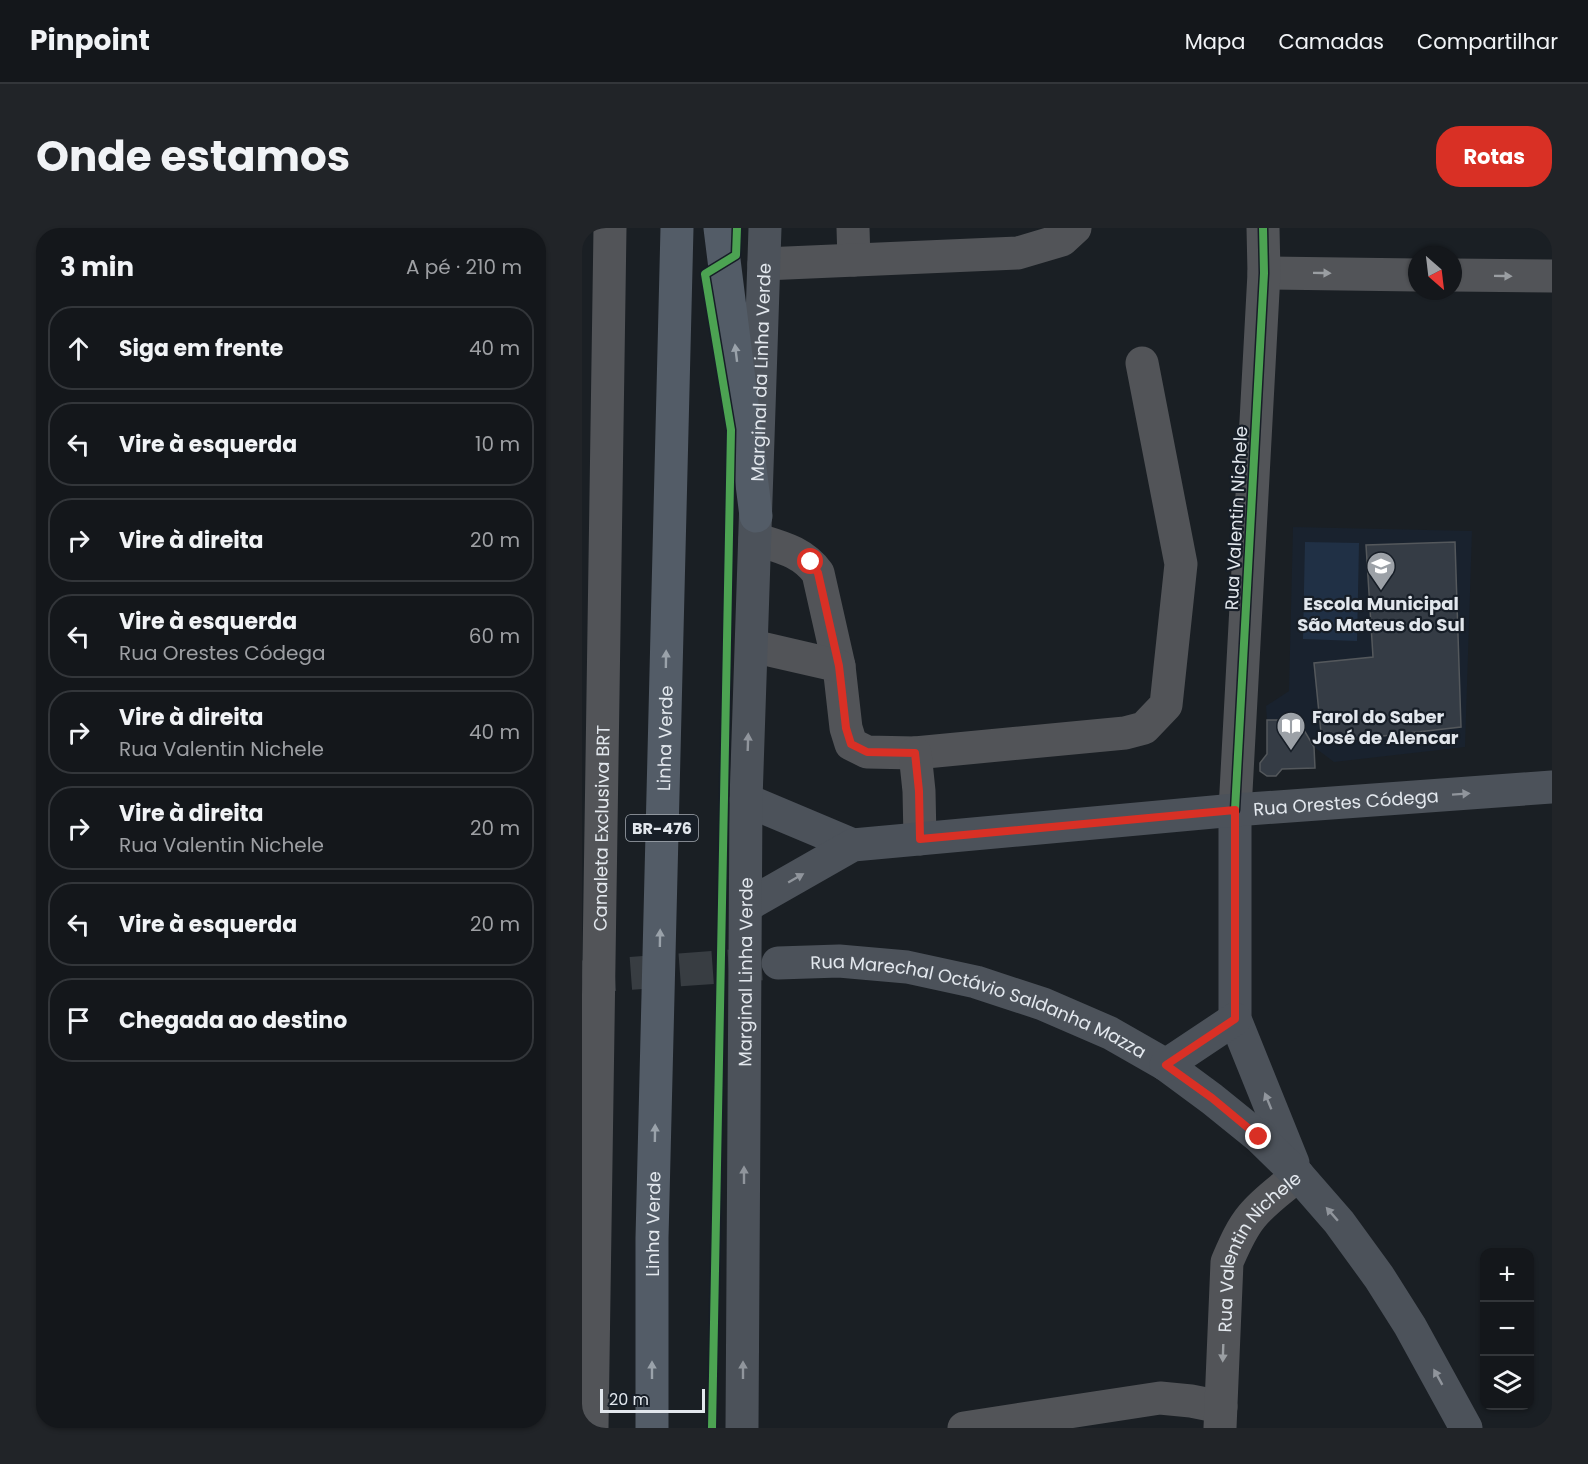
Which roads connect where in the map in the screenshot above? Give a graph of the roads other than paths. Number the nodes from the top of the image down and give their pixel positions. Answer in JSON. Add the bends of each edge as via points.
{"nodes":[{"id":1,"x":610,"y":228,"type":"edge"},
{"id":2,"x":677,"y":228,"type":"edge"},
{"id":3,"x":720,"y":228,"type":"edge"},
{"id":4,"x":765,"y":228,"type":"edge"},
{"id":5,"x":853,"y":228,"type":"edge"},
{"id":6,"x":1074,"y":228,"type":"edge"},
{"id":7,"x":1263,"y":228,"type":"edge"},
{"id":8,"x":854,"y":260,"type":"junction"},
{"id":9,"x":764,"y":264,"type":"junction"},
{"id":10,"x":1264,"y":273,"type":"junction"},
{"id":11,"x":1408,"y":274,"type":"edge"},
{"id":12,"x":1462,"y":275,"type":"edge"},
{"id":13,"x":1552,"y":276,"type":"edge"},
{"id":14,"x":1143,"y":363,"type":"dead end"},
{"id":15,"x":756,"y":527,"type":"junction"},
{"id":16,"x":752,"y":646,"type":"junction"},
{"id":17,"x":839,"y":666,"type":"junction"},
{"id":18,"x":915,"y":753,"type":"junction"},
{"id":19,"x":1552,"y":787,"type":"edge"},
{"id":20,"x":746,"y":800,"type":"junction"},
{"id":21,"x":1235,"y":810,"type":"junction"},
{"id":22,"x":920,"y":839,"type":"junction"},
{"id":23,"x":853,"y":845,"type":"junction"},
{"id":24,"x":746,"y":906,"type":"junction"},
{"id":25,"x":778,"y":963,"type":"tunnel mouth"},
{"id":26,"x":1235,"y":1019,"type":"junction"},
{"id":27,"x":1166,"y":1065,"type":"junction"},
{"id":28,"x":1298,"y":1175,"type":"junction"},
{"id":29,"x":1220,"y":1417,"type":"edge"},
{"id":30,"x":592,"y":1428,"type":"edge"},
{"id":31,"x":652,"y":1428,"type":"edge"},
{"id":32,"x":742,"y":1428,"type":"edge"},
{"id":33,"x":964,"y":1428,"type":"edge"},
{"id":34,"x":1466,"y":1428,"type":"edge"}],
"edges":[{"from":1,"to":30,"type":"street","name":"Canaleta Exclusiva BRT"},
{"from":31,"to":2,"type":"highway","name":"Linha Verde","number":"BR-476","one_way":true,"via":[[652,1238]]},
{"from":15,"to":3,"type":"highway","one_way":true},
{"from":4,"to":9,"type":"main road","name":"Marginal da Linha Verde"},
{"from":5,"to":8,"type":"street"},
{"from":6,"to":8,"type":"street","via":[[1062,240],[1018,253]]},
{"from":7,"to":10,"type":"street","name":"Rua Valentin Nichele"},
{"from":8,"to":9,"type":"street"},
{"from":9,"to":15,"type":"main road","name":"Marginal da Linha Verde"},
{"from":10,"to":11,"type":"street","one_way":true},
{"from":10,"to":21,"type":"street","name":"Rua Valentin Nichele"},
{"from":12,"to":13,"type":"street","one_way":true},
{"from":14,"to":18,"type":"street","via":[[1181,564],[1166,705],[1144,728],[1125,733]]},
{"from":15,"to":16,"type":"main road","name":"Marginal Linha Verde"},
{"from":15,"to":17,"type":"street","via":[[811,562],[818,573]]},
{"from":16,"to":17,"type":"street"},
{"from":20,"to":16,"type":"main road","name":"Marginal Linha Verde","one_way":true},
{"from":17,"to":18,"type":"street","via":[[851,744],[867,752]]},
{"from":18,"to":22,"type":"street"},
{"from":21,"to":19,"type":"main road","name":"Rua Orestes Códega","one_way":true},
{"from":20,"to":23,"type":"main road","name":"Rua Orestes Códega"},
{"from":20,"to":24,"type":"main road","name":"Marginal Linha Verde"},
{"from":21,"to":22,"type":"main road","name":"Rua Orestes Códega"},
{"from":21,"to":26,"type":"main road","name":"Rua Valentin Nichele"},
{"from":22,"to":23,"type":"main road","name":"Rua Orestes Códega"},
{"from":24,"to":23,"type":"main road","name":"Rua Orestes Códega","one_way":true},
{"from":32,"to":24,"type":"main road","name":"Marginal Linha Verde","one_way":true},
{"from":25,"to":27,"type":"main road","name":"Rua Marechal Octávio Saldanha Mazza","via":[[838,961],[907,967],[976,982],[1043,1004],[1110,1033]]},
{"from":26,"to":27,"type":"main road"},
{"from":28,"to":26,"type":"main road","name":"Rua Valentin Nichele","one_way":true},
{"from":27,"to":28,"type":"main road","name":"Rua Marechal Octávio Saldanha Mazza","via":[[1259,1137]]},
{"from":28,"to":29,"type":"street","name":"Rua Valentin Nichele","one_way":true,"via":[[1252,1216],[1227,1262]]},
{"from":34,"to":28,"type":"main road","name":"Rua Marechal Octávio Saldanha Mazza","one_way":true,"via":[[1379,1277]]},
{"from":29,"to":33,"type":"street","via":[[1191,1401],[1160,1398]]}]}
